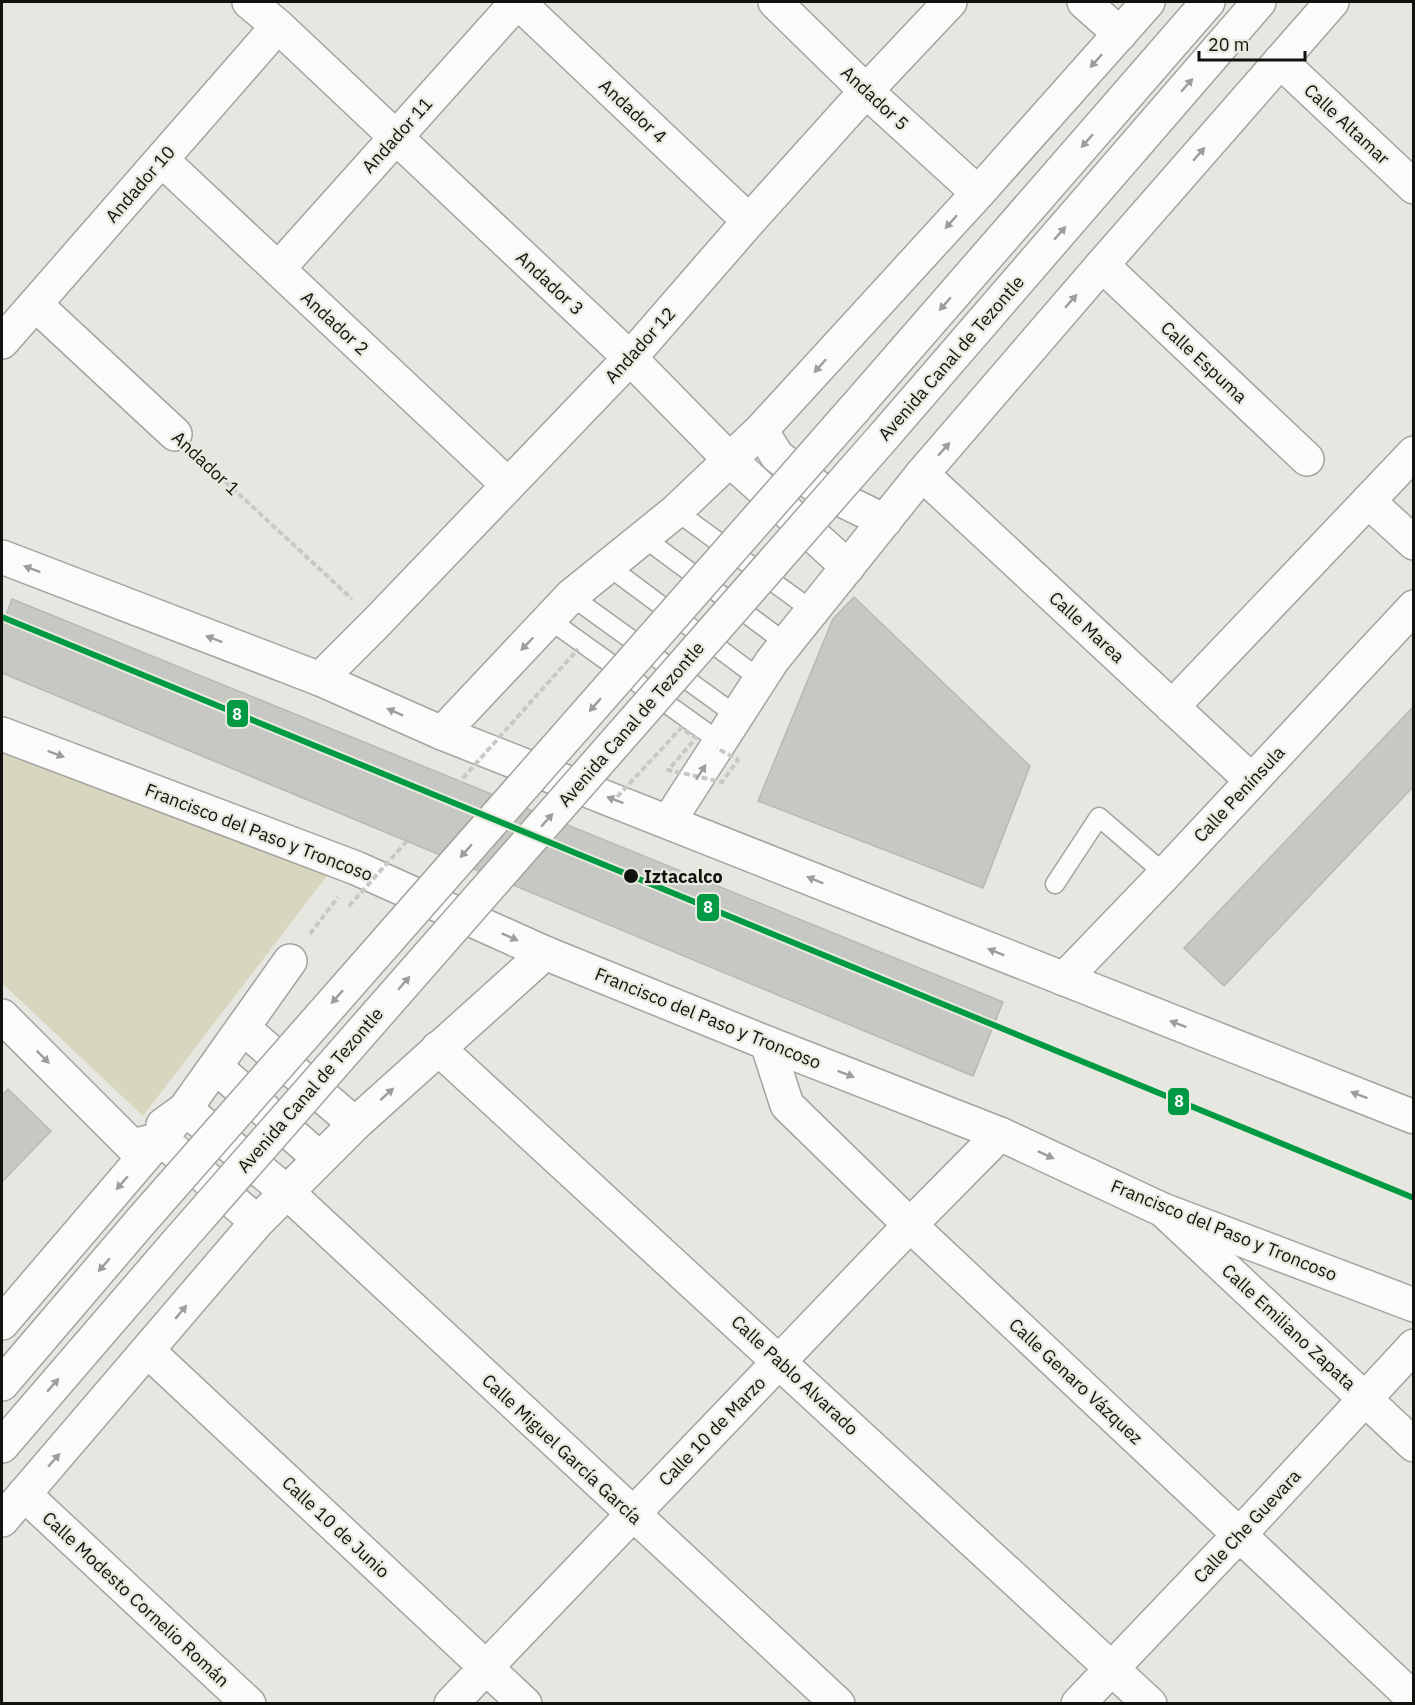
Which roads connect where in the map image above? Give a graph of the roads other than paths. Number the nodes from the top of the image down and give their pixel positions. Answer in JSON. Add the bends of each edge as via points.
{"nodes":[{"id":1,"x":249,"y":2,"type":"edge"},
{"id":2,"x":517,"y":2,"type":"edge"},
{"id":3,"x":776,"y":2,"type":"edge"},
{"id":4,"x":950,"y":2,"type":"edge"},
{"id":5,"x":1084,"y":2,"type":"edge"},
{"id":6,"x":1148,"y":2,"type":"edge"},
{"id":7,"x":1208,"y":2,"type":"edge"},
{"id":8,"x":1259,"y":2,"type":"edge"},
{"id":9,"x":1332,"y":2,"type":"edge"},
{"id":10,"x":278,"y":26,"type":"junction"},
{"id":11,"x":1120,"y":34,"type":"junction"},
{"id":12,"x":1280,"y":61,"type":"junction"},
{"id":13,"x":866,"y":91,"type":"junction"},
{"id":14,"x":395,"y":137,"type":"junction"},
{"id":15,"x":162,"y":160,"type":"junction"},
{"id":16,"x":1413,"y":186,"type":"edge"},
{"id":17,"x":978,"y":193,"type":"junction"},
{"id":18,"x":749,"y":221,"type":"junction"},
{"id":19,"x":1102,"y":265,"type":"junction"},
{"id":20,"x":278,"y":269,"type":"junction"},
{"id":21,"x":35,"y":304,"type":"junction"},
{"id":22,"x":2,"y":342,"type":"edge"},
{"id":23,"x":630,"y":358,"type":"junction"},
{"id":24,"x":761,"y":430,"type":"junction"},
{"id":25,"x":175,"y":434,"type":"road end"},
{"id":26,"x":1413,"y":453,"type":"edge"},
{"id":27,"x":1307,"y":459,"type":"dead end"},
{"id":28,"x":730,"y":460,"type":"junction"},
{"id":29,"x":922,"y":474,"type":"junction"},
{"id":30,"x":508,"y":485,"type":"junction"},
{"id":31,"x":1368,"y":501,"type":"junction"},
{"id":32,"x":676,"y":511,"type":"junction"},
{"id":33,"x":885,"y":521,"type":"junction"},
{"id":34,"x":643,"y":537,"type":"junction"},
{"id":35,"x":1413,"y":543,"type":"edge"},
{"id":36,"x":2,"y":557,"type":"edge"},
{"id":37,"x":608,"y":566,"type":"junction"},
{"id":38,"x":848,"y":567,"type":"junction"},
{"id":39,"x":1413,"y":607,"type":"edge"},
{"id":40,"x":560,"y":608,"type":"junction"},
{"id":41,"x":813,"y":611,"type":"junction"},
{"id":42,"x":787,"y":644,"type":"junction"},
{"id":43,"x":320,"y":679,"type":"junction"},
{"id":44,"x":760,"y":679,"type":"junction"},
{"id":45,"x":1172,"y":706,"type":"junction"},
{"id":46,"x":442,"y":733,"type":"junction"},
{"id":47,"x":2,"y":734,"type":"edge"},
{"id":48,"x":725,"y":736,"type":"junction"},
{"id":49,"x":1251,"y":780,"type":"junction"},
{"id":50,"x":669,"y":821,"type":"junction"},
{"id":51,"x":1165,"y":874,"type":"junction"},
{"id":52,"x":1055,"y":884,"type":"dead end"},
{"id":53,"x":546,"y":953,"type":"junction"},
{"id":54,"x":290,"y":961,"type":"road end"},
{"id":55,"x":1064,"y":979,"type":"junction"},
{"id":56,"x":2,"y":1016,"type":"edge"},
{"id":57,"x":243,"y":1028,"type":"junction"},
{"id":58,"x":767,"y":1043,"type":"junction"},
{"id":59,"x":438,"y":1048,"type":"junction"},
{"id":60,"x":216,"y":1067,"type":"junction"},
{"id":61,"x":185,"y":1109,"type":"junction"},
{"id":62,"x":1413,"y":1117,"type":"edge"},
{"id":63,"x":355,"y":1124,"type":"junction"},
{"id":64,"x":1000,"y":1134,"type":"junction"},
{"id":65,"x":146,"y":1143,"type":"junction"},
{"id":66,"x":320,"y":1159,"type":"junction"},
{"id":67,"x":287,"y":1192,"type":"junction"},
{"id":68,"x":1163,"y":1210,"type":"junction"},
{"id":69,"x":257,"y":1222,"type":"junction"},
{"id":70,"x":910,"y":1226,"type":"junction"},
{"id":71,"x":1413,"y":1305,"type":"edge"},
{"id":72,"x":2,"y":1323,"type":"edge"},
{"id":73,"x":1413,"y":1346,"type":"edge"},
{"id":74,"x":148,"y":1351,"type":"junction"},
{"id":75,"x":780,"y":1361,"type":"junction"},
{"id":76,"x":2,"y":1384,"type":"edge"},
{"id":77,"x":1366,"y":1399,"type":"junction"},
{"id":78,"x":1413,"y":1445,"type":"edge"},
{"id":79,"x":2,"y":1446,"type":"edge"},
{"id":80,"x":24,"y":1494,"type":"junction"},
{"id":81,"x":632,"y":1514,"type":"junction"},
{"id":82,"x":2,"y":1520,"type":"edge"},
{"id":83,"x":1240,"y":1534,"type":"junction"},
{"id":84,"x":486,"y":1667,"type":"junction"},
{"id":85,"x":1113,"y":1668,"type":"junction"},
{"id":86,"x":1413,"y":1699,"type":"edge"},
{"id":87,"x":249,"y":1704,"type":"edge"},
{"id":88,"x":451,"y":1704,"type":"edge"},
{"id":89,"x":525,"y":1704,"type":"edge"},
{"id":90,"x":838,"y":1704,"type":"edge"},
{"id":91,"x":1078,"y":1704,"type":"edge"},
{"id":92,"x":1150,"y":1704,"type":"edge"}],
"edges":[{"from":1,"to":10,"type":"street","name":"Andador 3"},
{"from":2,"to":14,"type":"street","name":"Andador 11"},
{"from":2,"to":18,"type":"street","name":"Andador 4"},
{"from":3,"to":13,"type":"street","name":"Andador 5"},
{"from":4,"to":13,"type":"street","name":"Andador 12"},
{"from":5,"to":11,"type":"street"},
{"from":6,"to":11,"type":"street"},
{"from":7,"to":76,"type":"street","one_way":true,"bridge":true},
{"from":79,"to":8,"type":"street","name":"Avenida Canal de Tezontle","one_way":true,"bridge":true},
{"from":9,"to":12,"type":"street"},
{"from":10,"to":14,"type":"street","name":"Andador 3"},
{"from":10,"to":15,"type":"street","name":"Andador 10"},
{"from":11,"to":17,"type":"street","one_way":true},
{"from":12,"to":16,"type":"street","name":"Calle Altamar"},
{"from":19,"to":12,"type":"street","one_way":true},
{"from":13,"to":17,"type":"street","name":"Andador 5"},
{"from":13,"to":18,"type":"street","name":"Andador 12"},
{"from":14,"to":20,"type":"street","name":"Andador 11"},
{"from":14,"to":23,"type":"street","name":"Andador 3"},
{"from":15,"to":20,"type":"street","name":"Andador 2"},
{"from":15,"to":21,"type":"street","name":"Andador 10"},
{"from":17,"to":24,"type":"street","one_way":true},
{"from":18,"to":23,"type":"street","name":"Andador 12"},
{"from":19,"to":27,"type":"street","name":"Calle Espuma"},
{"from":29,"to":19,"type":"street","one_way":true},
{"from":20,"to":30,"type":"street","name":"Andador 2"},
{"from":21,"to":22,"type":"street","name":"Andador 10"},
{"from":21,"to":25,"type":"street","name":"Andador 1"},
{"from":23,"to":28,"type":"street","name":"Andador 3"},
{"from":23,"to":30,"type":"street","name":"Andador 12"},
{"from":24,"to":28,"type":"street"},
{"from":24,"to":33,"type":"street","via":[[777,456],[821,490]]},
{"from":26,"to":31,"type":"street"},
{"from":28,"to":32,"type":"street"},
{"from":28,"to":38,"type":"street","name":"Andador 3"},
{"from":29,"to":33,"type":"street"},
{"from":29,"to":45,"type":"street","name":"Calle Marea"},
{"from":30,"to":43,"type":"street","name":"Andador 12"},
{"from":31,"to":35,"type":"street"},
{"from":31,"to":45,"type":"street"},
{"from":32,"to":34,"type":"street"},
{"from":32,"to":41,"type":"lane"},
{"from":33,"to":38,"type":"street"},
{"from":34,"to":37,"type":"street"},
{"from":34,"to":42,"type":"lane"},
{"from":43,"to":36,"type":"street","one_way":true},
{"from":37,"to":40,"type":"street"},
{"from":37,"to":44,"type":"lane"},
{"from":38,"to":41,"type":"street"},
{"from":39,"to":49,"type":"street","name":"Calle Península"},
{"from":40,"to":46,"type":"street","one_way":true},
{"from":40,"to":48,"type":"lane"},
{"from":40,"to":48,"type":"lane"},
{"from":41,"to":42,"type":"street"},
{"from":42,"to":44,"type":"street"},
{"from":46,"to":43,"type":"street","one_way":true},
{"from":44,"to":48,"type":"street"},
{"from":45,"to":49,"type":"street","name":"Calle Marea"},
{"from":50,"to":46,"type":"street","one_way":true},
{"from":47,"to":53,"type":"street","name":"Francisco del Paso y Troncoso","one_way":true,"via":[[356,868]]},
{"from":50,"to":48,"type":"street","one_way":true},
{"from":49,"to":51,"type":"street","name":"Calle Península"},
{"from":55,"to":50,"type":"street","one_way":true},
{"from":51,"to":52,"type":"lane","via":[[1099,817]]},
{"from":51,"to":55,"type":"street","name":"Calle Península"},
{"from":53,"to":58,"type":"street","name":"Francisco del Paso y Troncoso"},
{"from":53,"to":59,"type":"street"},
{"from":54,"to":57,"type":"street"},
{"from":62,"to":55,"type":"street","one_way":true},
{"from":56,"to":65,"type":"street","one_way":true},
{"from":57,"to":60,"type":"street"},
{"from":57,"to":63,"type":"street"},
{"from":58,"to":64,"type":"street","name":"Francisco del Paso y Troncoso","one_way":true},
{"from":58,"to":70,"type":"street","name":"Calle Genaro Vázquez","via":[[787,1105]]},
{"from":63,"to":59,"type":"street","one_way":true},
{"from":59,"to":75,"type":"street","name":"Calle Pablo Alvarado"},
{"from":60,"to":61,"type":"street"},
{"from":60,"to":66,"type":"street"},
{"from":61,"to":65,"type":"street"},
{"from":61,"to":67,"type":"street","name":"Calle Miguel García García"},
{"from":63,"to":66,"type":"street"},
{"from":64,"to":68,"type":"street","name":"Francisco del Paso y Troncoso","one_way":true},
{"from":64,"to":70,"type":"street","name":"Calle 10 de Marzo"},
{"from":65,"to":69,"type":"street"},
{"from":65,"to":72,"type":"street","one_way":true},
{"from":66,"to":67,"type":"street"},
{"from":67,"to":69,"type":"street"},
{"from":67,"to":81,"type":"street","name":"Calle Miguel García García"},
{"from":68,"to":71,"type":"street","name":"Francisco del Paso y Troncoso"},
{"from":68,"to":77,"type":"street","name":"Calle Emiliano Zapata"},
{"from":74,"to":69,"type":"street","one_way":true},
{"from":70,"to":75,"type":"street","name":"Calle 10 de Marzo"},
{"from":70,"to":83,"type":"street","name":"Calle Genaro Vázquez"},
{"from":73,"to":77,"type":"street","name":"Calle Che Guevara"},
{"from":80,"to":74,"type":"street","one_way":true},
{"from":74,"to":84,"type":"street","name":"Calle 10 de Junio"},
{"from":75,"to":81,"type":"street","name":"Calle 10 de Marzo"},
{"from":75,"to":85,"type":"street","name":"Calle Pablo Alvarado"},
{"from":77,"to":78,"type":"street","name":"Calle Emiliano Zapata"},
{"from":77,"to":83,"type":"street","name":"Calle Che Guevara"},
{"from":80,"to":82,"type":"street"},
{"from":80,"to":87,"type":"street","name":"Calle Modesto Cornelio Román"},
{"from":81,"to":84,"type":"street","name":"Calle 10 de Marzo"},
{"from":81,"to":90,"type":"street","name":"Calle Miguel García García"},
{"from":83,"to":85,"type":"street","name":"Calle Che Guevara"},
{"from":83,"to":86,"type":"street","name":"Calle Genaro Vázquez"},
{"from":84,"to":88,"type":"street","name":"Calle 10 de Marzo"},
{"from":84,"to":89,"type":"street","name":"Calle 10 de Junio"},
{"from":85,"to":91,"type":"street","name":"Calle Che Guevara"},
{"from":85,"to":92,"type":"street","name":"Calle Pablo Alvarado"}]}
